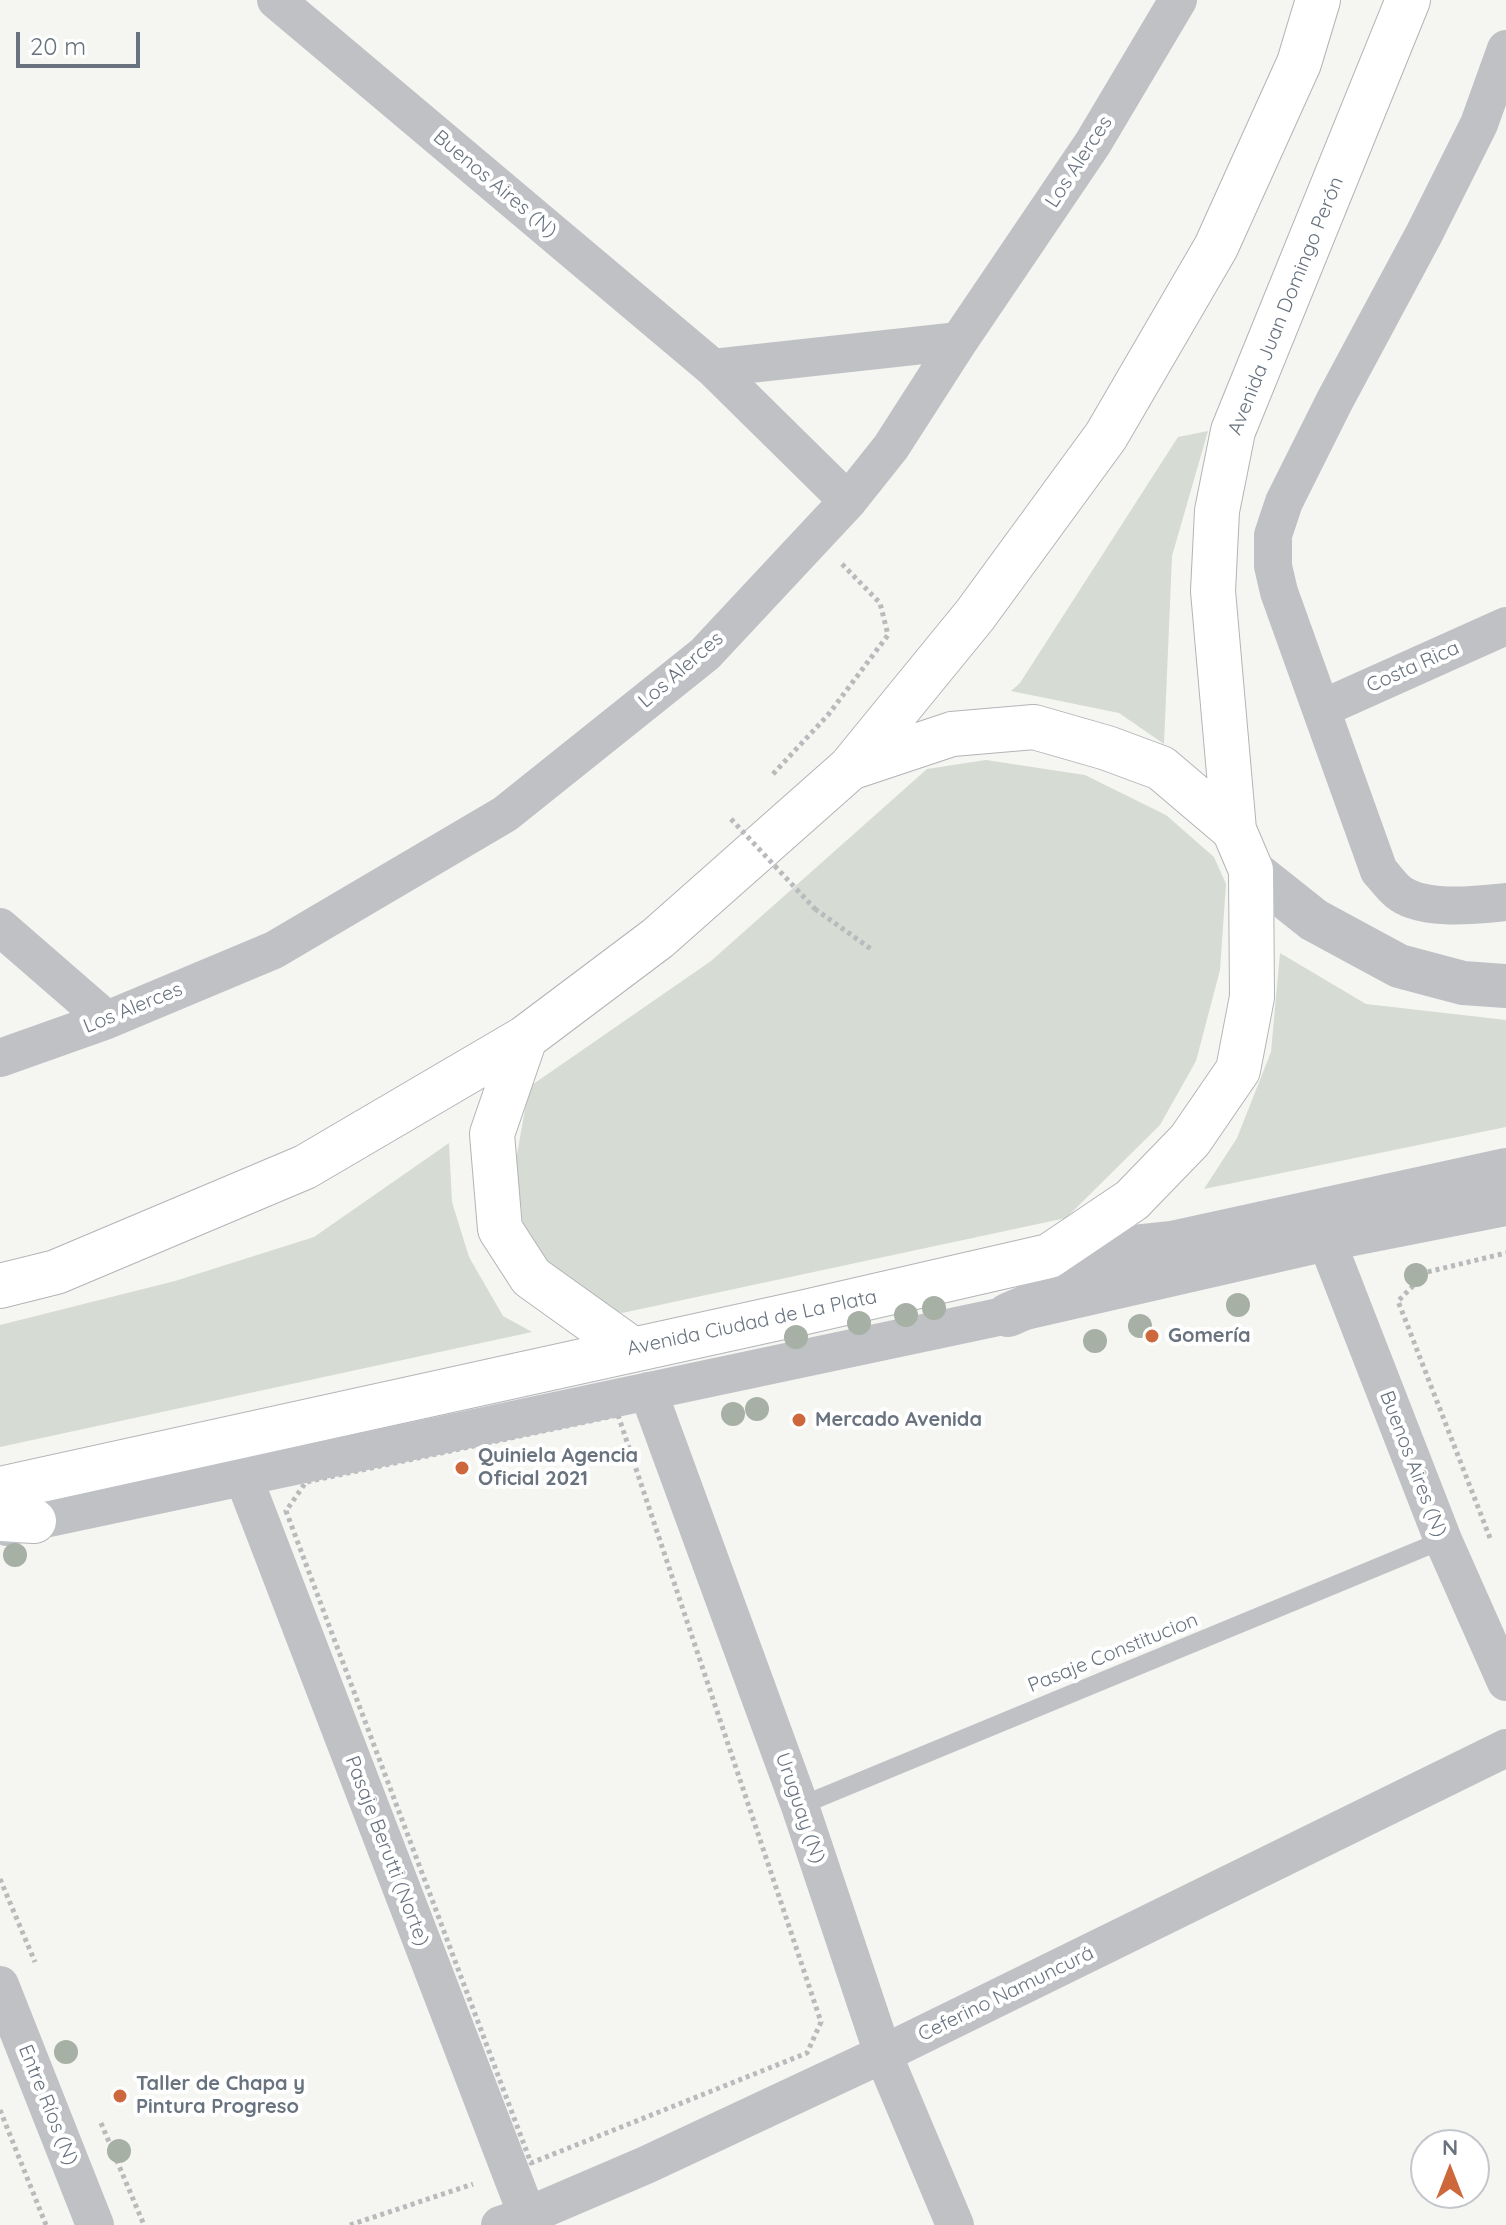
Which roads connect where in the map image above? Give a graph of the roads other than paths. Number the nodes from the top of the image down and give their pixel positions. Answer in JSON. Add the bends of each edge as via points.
{"nodes":[{"id":1,"x":276,"y":0,"type":"edge"},
{"id":2,"x":1178,"y":0,"type":"edge"},
{"id":3,"x":1318,"y":0,"type":"edge"},
{"id":4,"x":1408,"y":0,"type":"edge"},
{"id":5,"x":1506,"y":49,"type":"edge"},
{"id":6,"x":959,"y":341,"type":"junction"},
{"id":7,"x":713,"y":368,"type":"junction"},
{"id":8,"x":848,"y":501,"type":"junction"},
{"id":9,"x":1506,"y":626,"type":"edge"},
{"id":10,"x":1321,"y":709,"type":"junction"},
{"id":11,"x":850,"y":768,"type":"junction"},
{"id":12,"x":1243,"y":850,"type":"junction"},
{"id":13,"x":1506,"y":902,"type":"edge"},
{"id":14,"x":0,"y":927,"type":"edge"},
{"id":15,"x":1506,"y":986,"type":"edge"},
{"id":16,"x":107,"y":1020,"type":"junction"},
{"id":17,"x":525,"y":1038,"type":"junction"},
{"id":18,"x":0,"y":1058,"type":"edge"},
{"id":19,"x":1506,"y":1170,"type":"edge"},
{"id":20,"x":1506,"y":1207,"type":"edge"},
{"id":21,"x":1327,"y":1242,"type":"junction"},
{"id":22,"x":1172,"y":1243,"type":"junction"},
{"id":23,"x":1049,"y":1256,"type":"junction"},
{"id":24,"x":0,"y":1286,"type":"edge"},
{"id":25,"x":1008,"y":1315,"type":"junction"},
{"id":26,"x":633,"y":1350,"type":"junction"},
{"id":27,"x":648,"y":1391,"type":"junction"},
{"id":28,"x":243,"y":1476,"type":"junction"},
{"id":29,"x":0,"y":1489,"type":"edge"},
{"id":30,"x":11,"y":1523,"type":"edge"},
{"id":31,"x":1443,"y":1540,"type":"junction"},
{"id":32,"x":1506,"y":1682,"type":"edge"},
{"id":33,"x":1506,"y":1748,"type":"edge"},
{"id":34,"x":800,"y":1806,"type":"junction"},
{"id":35,"x":0,"y":1985,"type":"edge"},
{"id":36,"x":883,"y":2054,"type":"junction"},
{"id":37,"x":519,"y":2222,"type":"edge"},
{"id":38,"x":95,"y":2225,"type":"edge"},
{"id":39,"x":955,"y":2225,"type":"edge"}],
"edges":[{"from":1,"to":7,"type":"street","name":"Buenos Aires (N)"},
{"from":2,"to":6,"type":"street","name":"Los Alerces","via":[[1093,143]]},
{"from":3,"to":11,"type":"highway","via":[[1299,63],[1216,247],[1106,436],[975,615]]},
{"from":4,"to":12,"type":"highway","name":"Avenida Juan Domingo Perón","via":[[1233,431],[1217,511],[1213,591]]},
{"from":5,"to":10,"type":"street","via":[[1479,124],[1329,412],[1273,535],[1279,592]]},
{"from":6,"to":7,"type":"street"},
{"from":6,"to":8,"type":"street","name":"Los Alerces","via":[[891,447]]},
{"from":7,"to":8,"type":"street","name":"Buenos Aires (N)"},
{"from":8,"to":16,"type":"street","name":"Los Alerces","via":[[705,654],[505,814],[274,950]]},
{"from":9,"to":10,"type":"street","name":"Costa Rica"},
{"from":10,"to":13,"type":"street","via":[[1379,871],[1401,894],[1464,907]]},
{"from":11,"to":12,"type":"highway","via":[[952,734],[1034,727],[1161,768]]},
{"from":11,"to":17,"type":"highway","via":[[658,938]]},
{"from":12,"to":15,"type":"street","via":[[1314,920],[1399,966],[1463,983]]},
{"from":12,"to":23,"type":"highway","name":"Avenida Juan Domingo Perón","via":[[1252,997],[1238,1070],[1190,1140],[1132,1200]]},
{"from":14,"to":16,"type":"street"},
{"from":16,"to":18,"type":"street","name":"Los Alerces"},
{"from":17,"to":24,"type":"highway","via":[[305,1167],[56,1272]]},
{"from":17,"to":26,"type":"highway","via":[[492,1134],[500,1229],[531,1277]]},
{"from":19,"to":22,"type":"street","name":"Avenida Ciudad de La Plata"},
{"from":20,"to":21,"type":"street"},
{"from":21,"to":25,"type":"street"},
{"from":21,"to":31,"type":"street","name":"Buenos Aires (N)"},
{"from":22,"to":23,"type":"street","name":"Avenida Ciudad de La Plata"},
{"from":22,"to":25,"type":"street"},
{"from":23,"to":26,"type":"highway","name":"Avenida Ciudad de La Plata"},
{"from":25,"to":27,"type":"street"},
{"from":26,"to":29,"type":"highway","name":"Avenida Ciudad de La Plata"},
{"from":27,"to":28,"type":"street"},
{"from":27,"to":34,"type":"street","name":"Uruguay (N)"},
{"from":28,"to":30,"type":"street"},
{"from":28,"to":37,"type":"street","name":"Pasaje Berutti (Norte)"},
{"from":31,"to":32,"type":"street","name":"Buenos Aires (N)"},
{"from":31,"to":34,"type":"lane","name":"Pasaje Constitucion"},
{"from":33,"to":36,"type":"street","name":"Ceferino Namuncurá"},
{"from":34,"to":36,"type":"street","name":"Uruguay (N)"},
{"from":35,"to":38,"type":"street","name":"Entre Ríos (N)"},
{"from":36,"to":37,"type":"street","name":"Ceferino Namuncurá"},
{"from":36,"to":39,"type":"street","name":"Uruguay (N)"}]}
